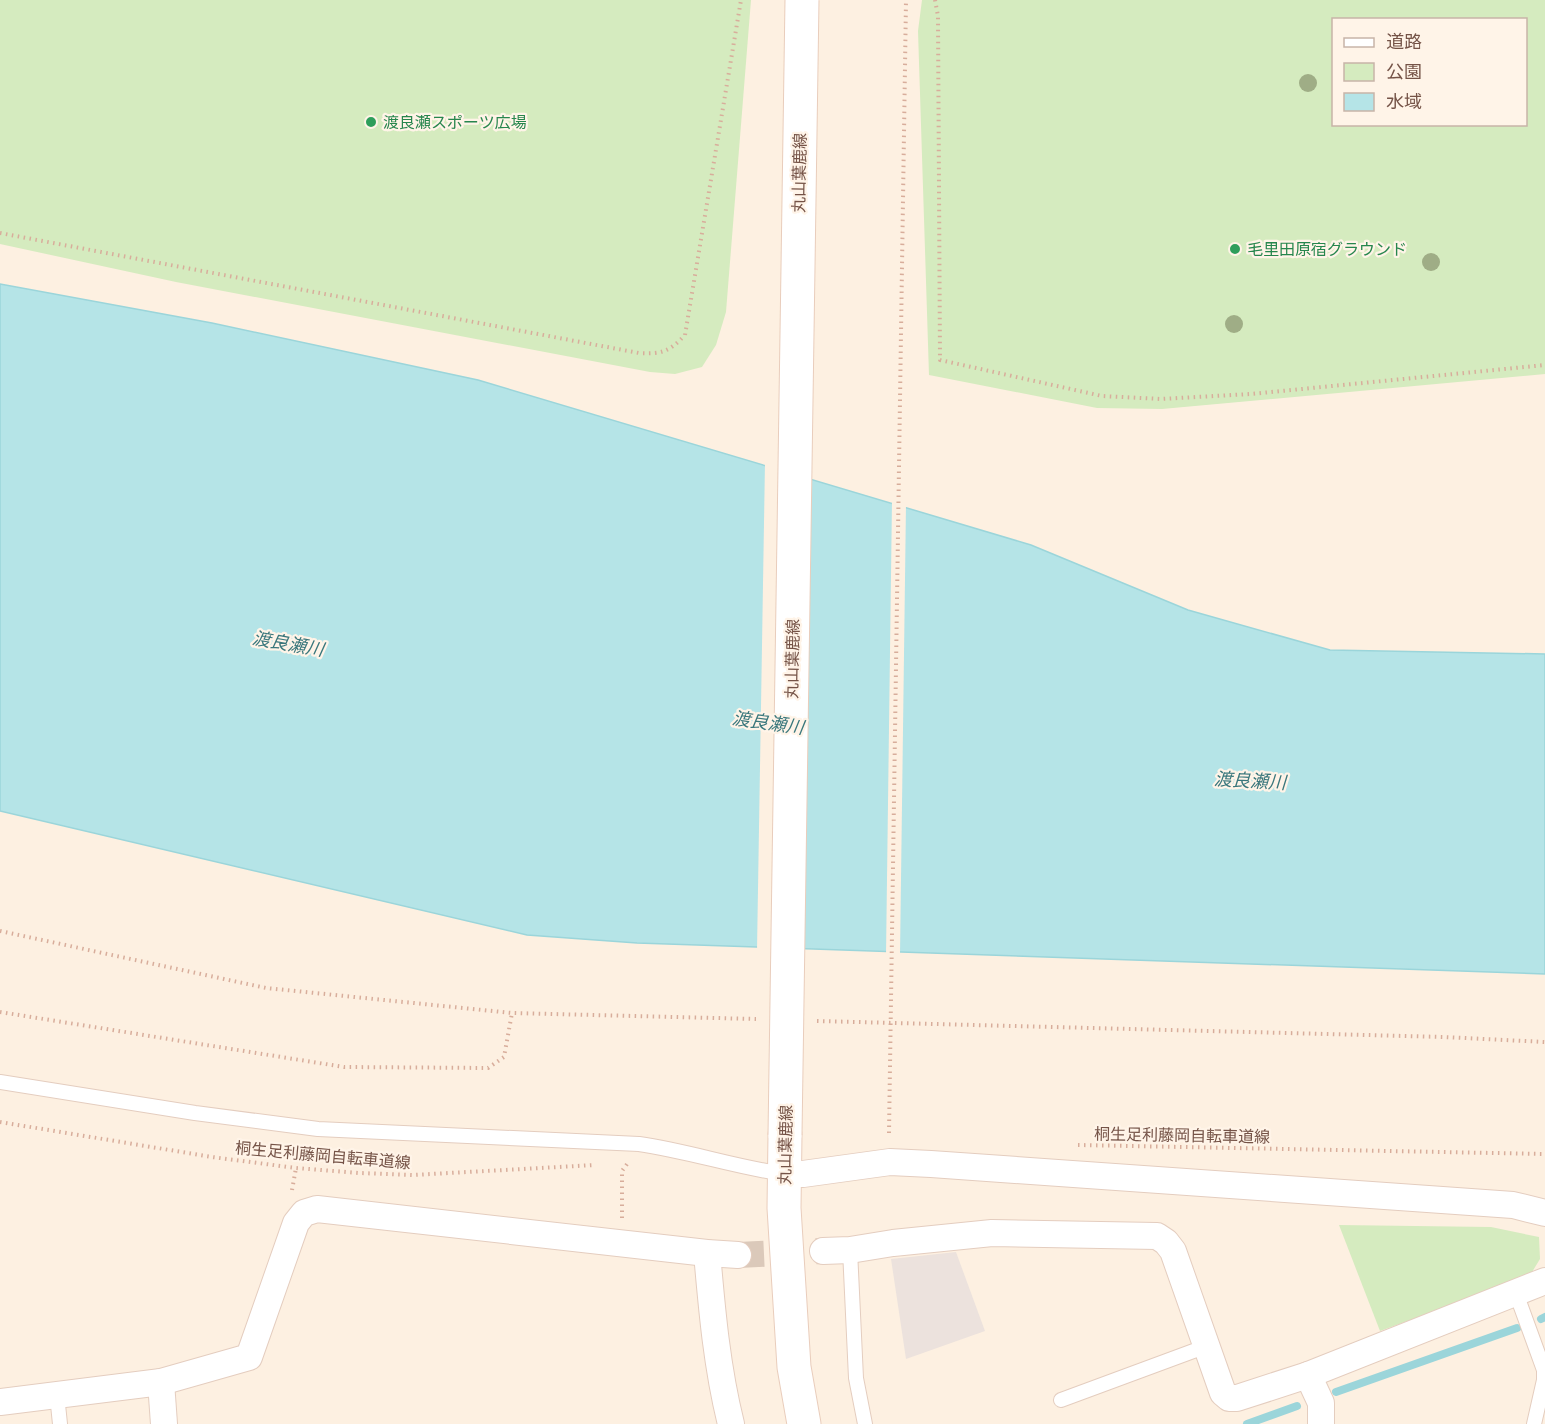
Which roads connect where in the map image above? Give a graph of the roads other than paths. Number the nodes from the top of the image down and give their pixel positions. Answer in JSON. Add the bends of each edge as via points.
{"nodes":[{"id":1,"x":802,"y":0,"type":"edge"},
{"id":2,"x":0,"y":1082,"type":"edge"},
{"id":3,"x":784,"y":1174,"type":"junction"},
{"id":4,"x":1545,"y":1213,"type":"edge"},
{"id":5,"x":850,"y":1250,"type":"junction"},
{"id":6,"x":823,"y":1251,"type":"tunnel mouth"},
{"id":7,"x":707,"y":1253,"type":"junction"},
{"id":8,"x":738,"y":1255,"type":"tunnel mouth"},
{"id":9,"x":1545,"y":1281,"type":"edge"},
{"id":10,"x":1516,"y":1293,"type":"junction"},
{"id":11,"x":1207,"y":1346,"type":"junction"},
{"id":12,"x":1308,"y":1375,"type":"junction"},
{"id":13,"x":161,"y":1382,"type":"junction"},
{"id":14,"x":57,"y":1395,"type":"junction"},
{"id":15,"x":1061,"y":1400,"type":"dead end"},
{"id":16,"x":0,"y":1402,"type":"edge"},
{"id":17,"x":60,"y":1424,"type":"edge"},
{"id":18,"x":164,"y":1424,"type":"edge"},
{"id":19,"x":730,"y":1424,"type":"edge"},
{"id":20,"x":804,"y":1424,"type":"edge"},
{"id":21,"x":865,"y":1424,"type":"edge"},
{"id":22,"x":1321,"y":1424,"type":"edge"},
{"id":23,"x":1534,"y":1424,"type":"edge"}],
"edges":[{"from":1,"to":3,"type":"main road","name":"丸山葉鹿線","bridge":true},
{"from":2,"to":3,"type":"lane","via":[[318,1129],[639,1144]]},
{"from":3,"to":4,"type":"street","via":[[890,1162],[921,1163],[1513,1205]]},
{"from":3,"to":20,"type":"main road","name":"丸山葉鹿線","via":[[794,1367]]},
{"from":5,"to":6,"type":"street"},
{"from":5,"to":11,"type":"street","via":[[992,1233],[1157,1236],[1173,1251]]},
{"from":5,"to":21,"type":"lane","via":[[856,1378]]},
{"from":7,"to":8,"type":"street"},
{"from":7,"to":13,"type":"street","via":[[317,1209],[303,1213],[296,1222],[249,1357]]},
{"from":7,"to":19,"type":"street","via":[[712,1324]]},
{"from":9,"to":10,"type":"street"},
{"from":10,"to":12,"type":"street"},
{"from":10,"to":23,"type":"lane","via":[[1544,1370]]},
{"from":11,"to":12,"type":"street","via":[[1223,1393],[1229,1398]]},
{"from":11,"to":15,"type":"lane"},
{"from":12,"to":22,"type":"street","via":[[1321,1403]]},
{"from":13,"to":14,"type":"street"},
{"from":13,"to":18,"type":"street"},
{"from":14,"to":16,"type":"street"},
{"from":14,"to":17,"type":"lane"}]}
